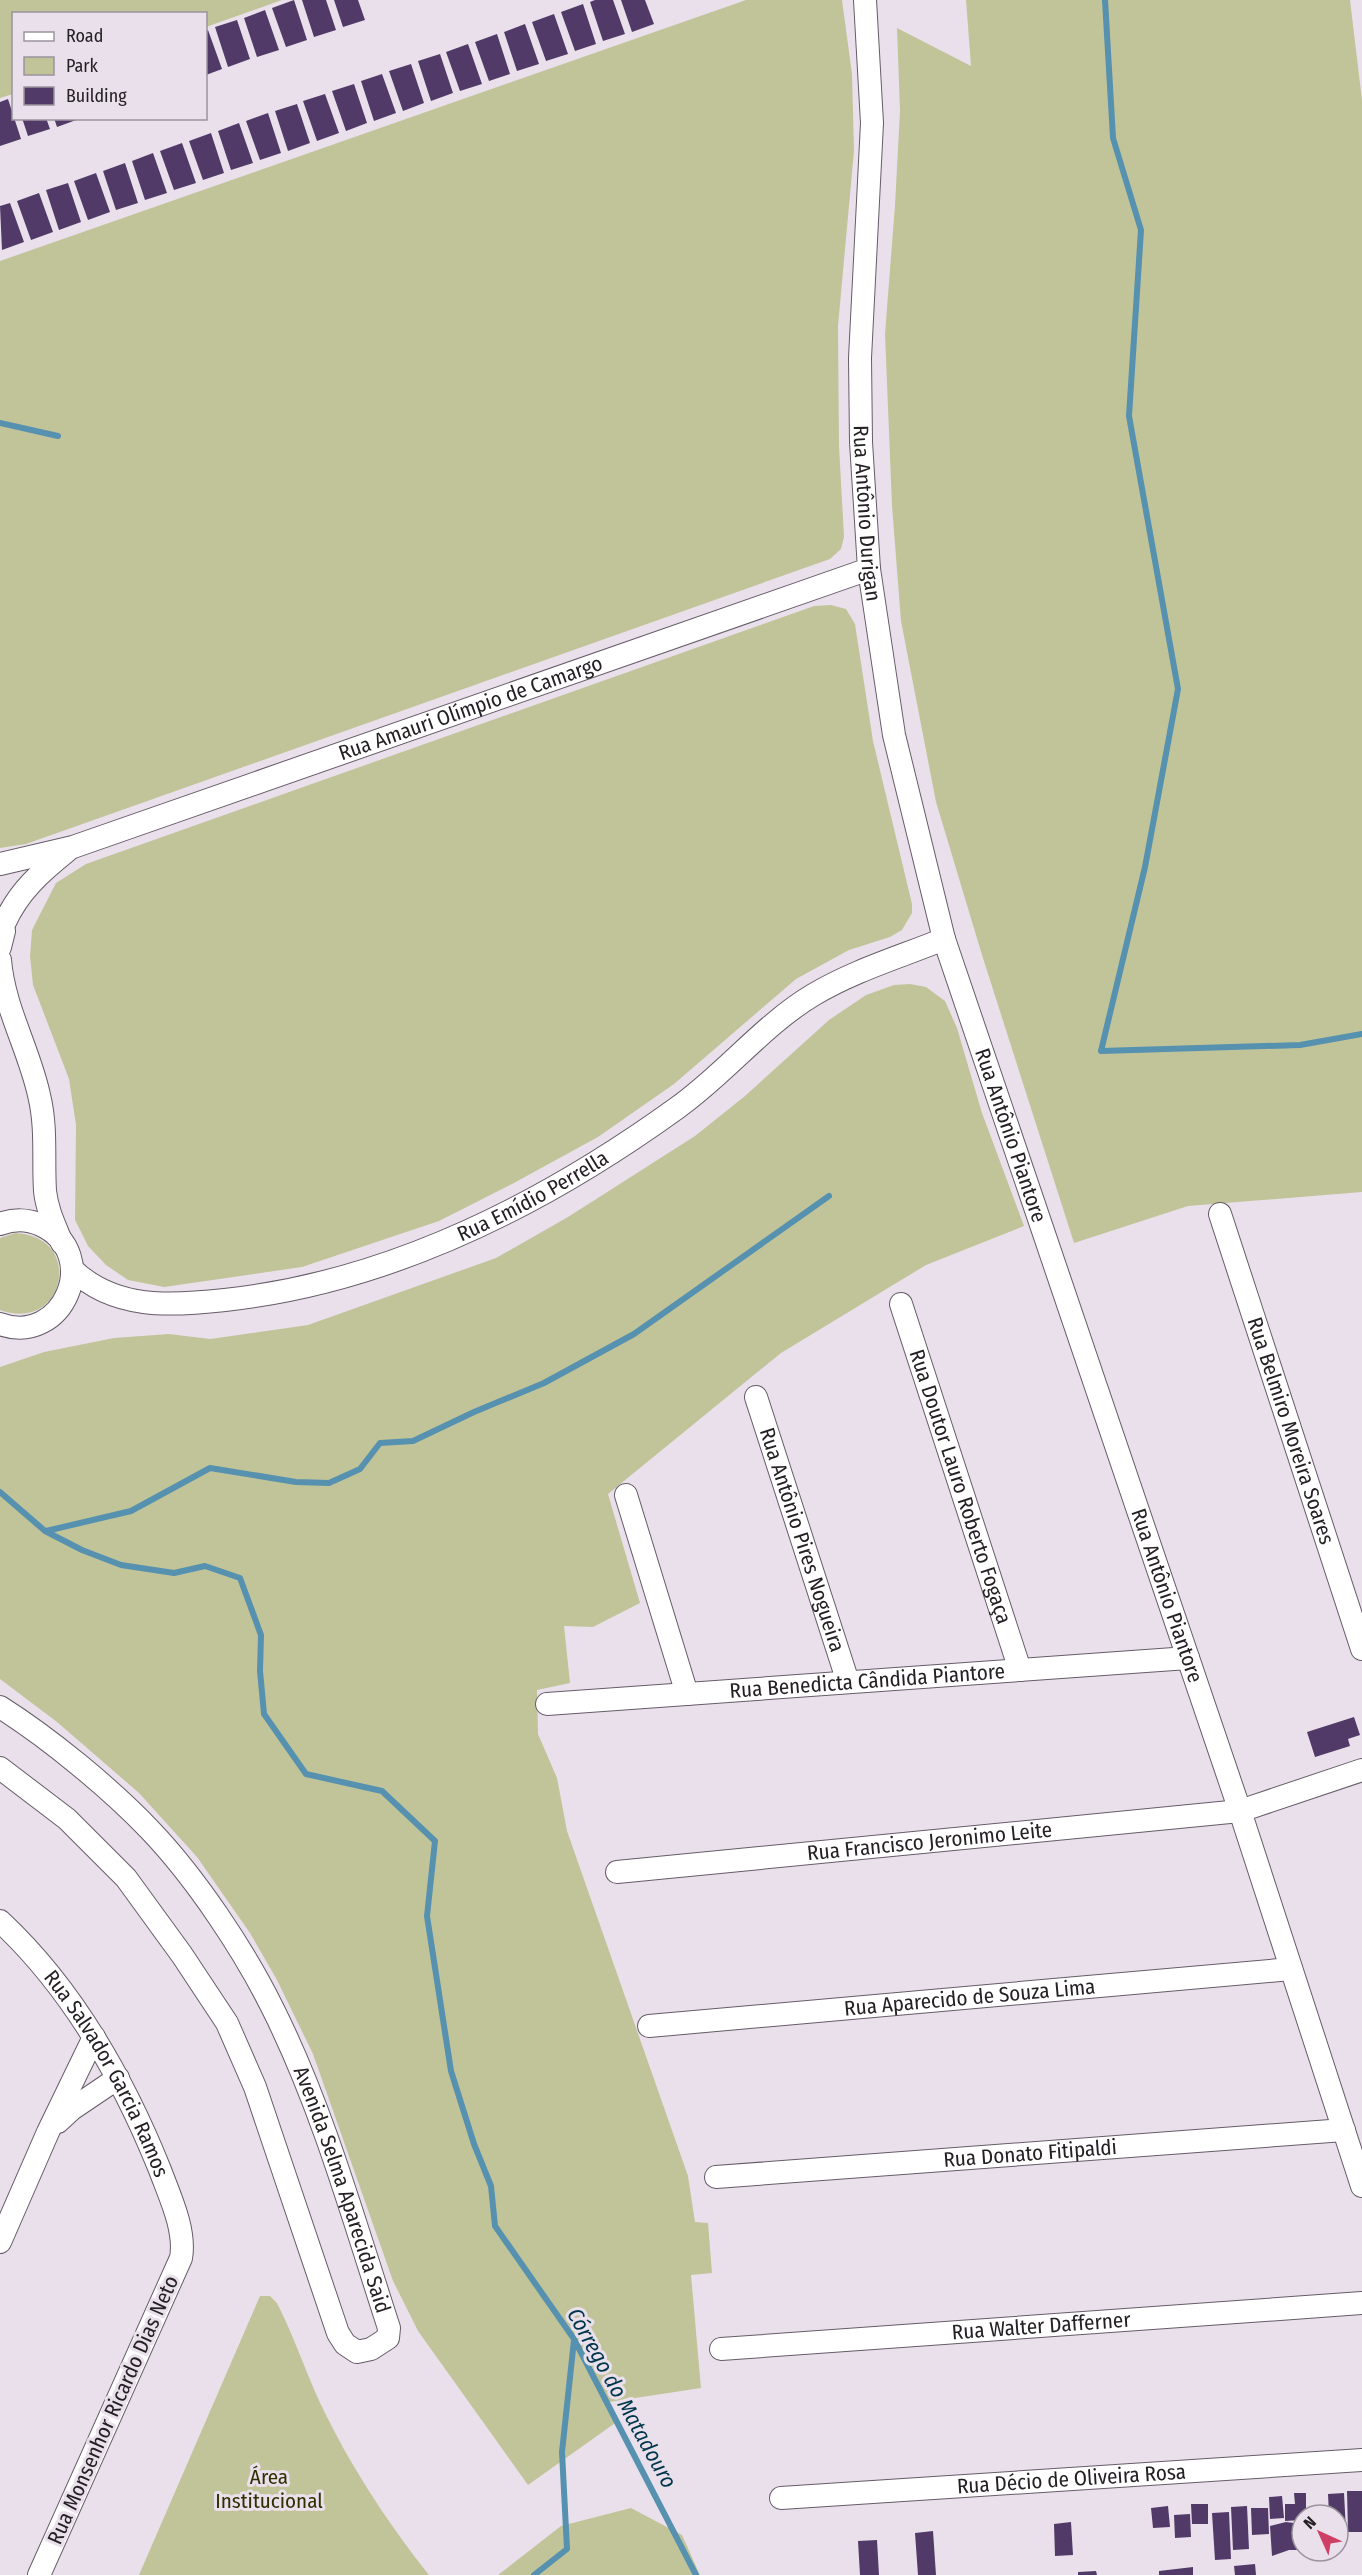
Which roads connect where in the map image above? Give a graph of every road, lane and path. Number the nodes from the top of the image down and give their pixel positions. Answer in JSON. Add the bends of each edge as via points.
{"nodes":[{"id":1,"x":866,"y":6,"type":"edge"},
{"id":2,"x":869,"y":569,"type":"junction"},
{"id":3,"x":73,"y":847,"type":"junction"},
{"id":4,"x":0,"y":864,"type":"edge"},
{"id":5,"x":0,"y":897,"type":"edge"},
{"id":6,"x":2,"y":935,"type":"edge"},
{"id":7,"x":944,"y":939,"type":"junction"},
{"id":8,"x":0,"y":960,"type":"edge"},
{"id":9,"x":967,"y":1005,"type":"joint"},
{"id":10,"x":1220,"y":1214,"type":"dead end"},
{"id":11,"x":0,"y":1224,"type":"edge"},
{"id":12,"x":62,"y":1243,"type":"junction"},
{"id":13,"x":72,"y":1269,"type":"junction"},
{"id":14,"x":901,"y":1305,"type":"dead end"},
{"id":15,"x":0,"y":1324,"type":"edge"},
{"id":16,"x":26,"y":1327,"type":"junction"},
{"id":17,"x":0,"y":1335,"type":"edge"},
{"id":18,"x":756,"y":1397,"type":"dead end"},
{"id":19,"x":626,"y":1495,"type":"dead end"},
{"id":20,"x":1362,"y":1649,"type":"edge"},
{"id":21,"x":1188,"y":1658,"type":"junction"},
{"id":22,"x":1020,"y":1670,"type":"junction"},
{"id":23,"x":848,"y":1682,"type":"junction"},
{"id":24,"x":687,"y":1694,"type":"junction"},
{"id":25,"x":547,"y":1704,"type":"dead end"},
{"id":26,"x":0,"y":1707,"type":"edge"},
{"id":27,"x":0,"y":1768,"type":"edge"},
{"id":28,"x":1362,"y":1770,"type":"edge"},
{"id":29,"x":1240,"y":1811,"type":"junction"},
{"id":30,"x":617,"y":1872,"type":"dead end"},
{"id":31,"x":0,"y":1921,"type":"edge"},
{"id":32,"x":1291,"y":1969,"type":"junction"},
{"id":33,"x":649,"y":2025,"type":"dead end"},
{"id":34,"x":94,"y":2037,"type":"junction"},
{"id":35,"x":118,"y":2078,"type":"junction"},
{"id":36,"x":1344,"y":2130,"type":"junction"},
{"id":37,"x":48,"y":2132,"type":"junction"},
{"id":38,"x":716,"y":2177,"type":"dead end"},
{"id":39,"x":1362,"y":2186,"type":"edge"},
{"id":40,"x":0,"y":2242,"type":"edge"},
{"id":41,"x":184,"y":2244,"type":"joint"},
{"id":42,"x":1362,"y":2303,"type":"edge"},
{"id":43,"x":721,"y":2349,"type":"dead end"},
{"id":44,"x":1362,"y":2460,"type":"edge"},
{"id":45,"x":781,"y":2498,"type":"dead end"},
{"id":46,"x":39,"y":2575,"type":"edge"}],
"edges":[{"from":1,"to":2,"type":"street","name":"Rua Antônio Durigan","via":[[872,123],[860,379]]},
{"from":2,"to":3,"type":"street","name":"Rua Amauri Olímpio de Camargo"},
{"from":2,"to":7,"type":"street","name":"Rua Antônio Durigan","via":[[894,735]]},
{"from":3,"to":4,"type":"street","name":"Rua Amauri Olímpio de Camargo"},
{"from":3,"to":6,"type":"street","name":"Rua Amauri Olímpio de Camargo","via":[[23,890],[13,904]]},
{"from":5,"to":6,"type":"street"},
{"from":7,"to":9,"type":"street","name":"Rua Antônio Durigan"},
{"from":7,"to":13,"type":"street","name":"Rua Emídio Perrella","via":[[860,970],[812,996],[699,1092],[600,1160],[526,1203],[404,1257],[325,1283],[259,1297],[170,1305],[131,1301],[99,1288]]},
{"from":8,"to":12,"type":"street","via":[[9,1009],[39,1094],[44,1122],[45,1192],[50,1217]]},
{"from":9,"to":21,"type":"street","name":"Rua Antônio Piantore"},
{"from":10,"to":20,"type":"street","name":"Rua Belmiro Moreira Soares"},
{"from":11,"to":12,"type":"street","via":[[15,1220],[37,1223]]},
{"from":12,"to":13,"type":"street"},
{"from":13,"to":16,"type":"street","via":[[70,1288],[61,1307],[45,1320]]},
{"from":14,"to":22,"type":"street","name":"Rua Doutor Lauro Roberto Fogaça"},
{"from":15,"to":16,"type":"street"},
{"from":16,"to":17,"type":"street"},
{"from":18,"to":23,"type":"street","name":"Rua Antônio Pires Nogueira"},
{"from":19,"to":24,"type":"street"},
{"from":21,"to":22,"type":"street","name":"Rua Benedicta Cândida Piantore"},
{"from":21,"to":29,"type":"street","name":"Rua Antônio Piantore"},
{"from":22,"to":23,"type":"street","name":"Rua Benedicta Cândida Piantore"},
{"from":23,"to":24,"type":"street","name":"Rua Benedicta Cândida Piantore"},
{"from":24,"to":25,"type":"street","name":"Rua Benedicta Cândida Piantore"},
{"from":26,"to":27,"type":"street","name":"Avenida Selma Aparecida Said","via":[[23,1721],[151,1830],[241,1950],[274,2009],[311,2096],[389,2328],[383,2343],[357,2352],[338,2333],[255,2087],[227,2023],[182,1955],[126,1878],[67,1818]]},
{"from":28,"to":29,"type":"street","name":"Rua Francisco Jeronimo Leite"},
{"from":29,"to":30,"type":"street","name":"Rua Francisco Jeronimo Leite"},
{"from":29,"to":32,"type":"street","name":"Rua Antônio Piantore"},
{"from":31,"to":34,"type":"street","name":"Rua Salvador Garcia Ramos","via":[[48,1971]]},
{"from":32,"to":33,"type":"street","name":"Rua Aparecido de Souza Lima"},
{"from":32,"to":36,"type":"street","name":"Rua Antônio Piantore"},
{"from":34,"to":35,"type":"street","name":"Rua Salvador Garcia Ramos"},
{"from":34,"to":37,"type":"street"},
{"from":35,"to":37,"type":"street","via":[[72,2109]]},
{"from":35,"to":41,"type":"street","name":"Rua Salvador Garcia Ramos","via":[[166,2186]]},
{"from":36,"to":38,"type":"street","name":"Rua Donato Fitipaldi"},
{"from":36,"to":39,"type":"street","name":"Rua Antônio Piantore"},
{"from":37,"to":40,"type":"street"},
{"from":41,"to":46,"type":"street","name":"Rua Monsenhor Ricardo Dias Neto","via":[[181,2259]]},
{"from":42,"to":43,"type":"street","name":"Rua Walter Dafferner"},
{"from":44,"to":45,"type":"street","name":"Rua Décio de Oliveira Rosa"}]}
